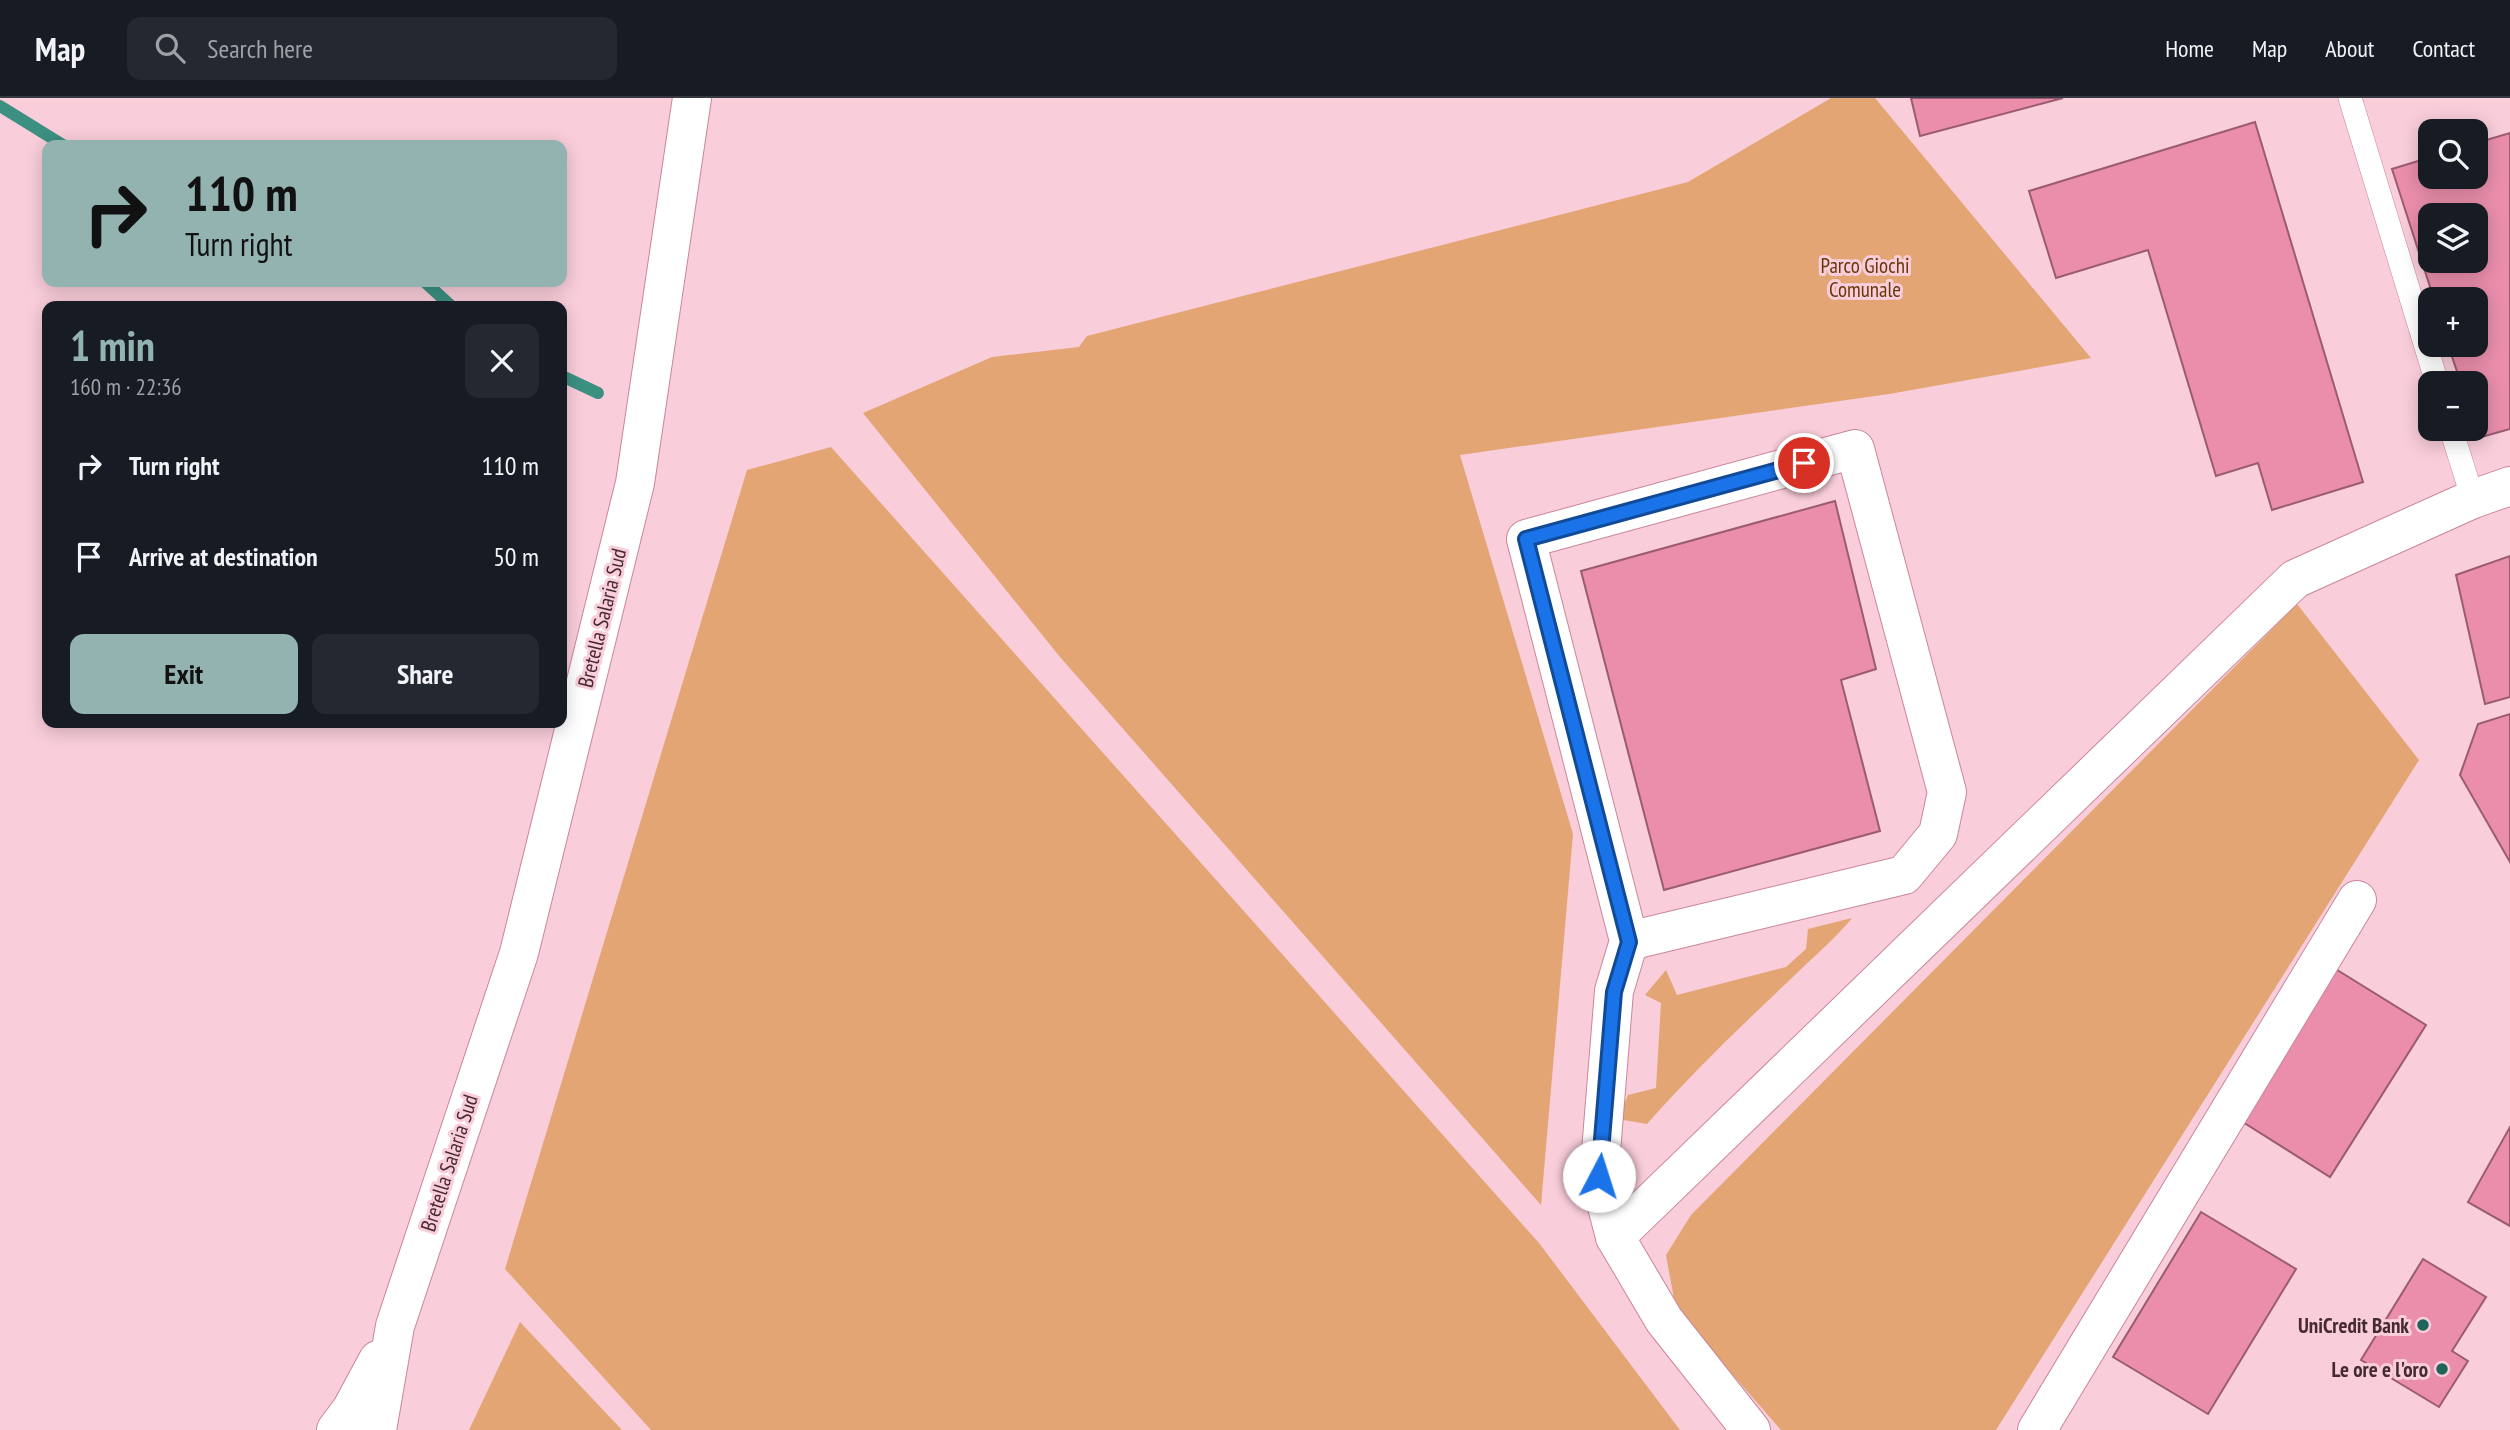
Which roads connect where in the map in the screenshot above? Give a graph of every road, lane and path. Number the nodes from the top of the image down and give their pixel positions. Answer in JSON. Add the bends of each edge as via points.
{"nodes":[{"id":1,"x":692,"y":98,"type":"edge"},
{"id":2,"x":2350,"y":98,"type":"edge"},
{"id":3,"x":2433,"y":371,"type":"edge"},
{"id":4,"x":2455,"y":441,"type":"edge"},
{"id":5,"x":2510,"y":486,"type":"edge"},
{"id":6,"x":2473,"y":499,"type":"junction"},
{"id":7,"x":2357,"y":900,"type":"dead end"},
{"id":8,"x":1629,"y":942,"type":"junction"},
{"id":9,"x":1615,"y":1237,"type":"junction"},
{"id":10,"x":395,"y":1326,"type":"junction"},
{"id":11,"x":336,"y":1430,"type":"edge"},
{"id":12,"x":377,"y":1430,"type":"edge"},
{"id":13,"x":1751,"y":1430,"type":"edge"},
{"id":14,"x":2037,"y":1430,"type":"edge"}],
"edges":[{"from":1,"to":10,"type":"street","name":"Bretella Salaria Sud","via":[[635,483],[519,953]]},
{"from":2,"to":3,"type":"lane"},
{"from":4,"to":6,"type":"lane"},
{"from":5,"to":6,"type":"street"},
{"from":6,"to":9,"type":"street","via":[[2295,579]]},
{"from":7,"to":14,"type":"street"},
{"from":8,"to":8,"type":"street","via":[[1904,875],[1938,834],[1947,792],[1855,449],[1526,539]]},
{"from":8,"to":9,"type":"street","via":[[1614,992],[1599,1176]]},
{"from":9,"to":13,"type":"street","via":[[1664,1320]]},
{"from":10,"to":11,"type":"street","name":"Bretella Salaria Sud"},
{"from":10,"to":12,"type":"street","name":"Bretella Salaria Sud"}]}
